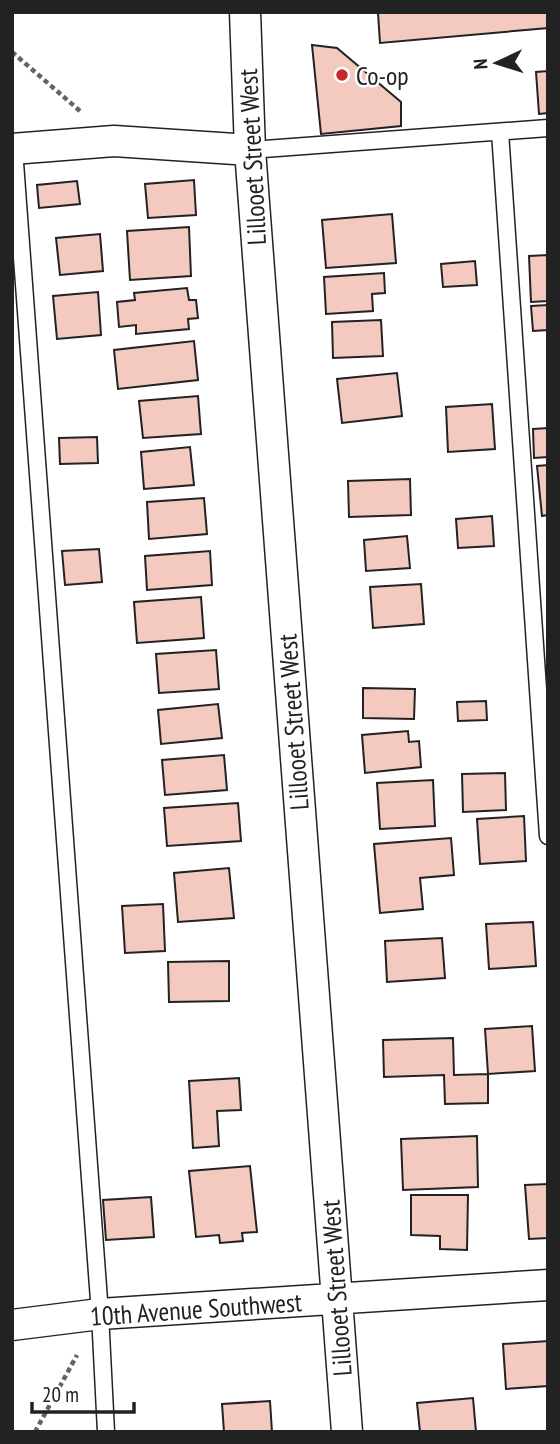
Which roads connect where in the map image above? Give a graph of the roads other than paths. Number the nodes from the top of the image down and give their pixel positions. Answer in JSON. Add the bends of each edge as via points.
{"nodes":[{"id":1,"x":245,"y":12,"type":"edge"},
{"id":2,"x":548,"y":128,"type":"edge"},
{"id":3,"x":499,"y":132,"type":"junction"},
{"id":4,"x":13,"y":149,"type":"edge"},
{"id":5,"x":250,"y":150,"type":"junction"},
{"id":6,"x":548,"y":836,"type":"edge"},
{"id":7,"x":548,"y":1285,"type":"edge"},
{"id":8,"x":337,"y":1299,"type":"junction"},
{"id":9,"x":100,"y":1314,"type":"junction"},
{"id":10,"x":12,"y":1325,"type":"edge"},
{"id":11,"x":106,"y":1432,"type":"edge"},
{"id":12,"x":347,"y":1432,"type":"edge"}],
"edges":[{"from":1,"to":5,"type":"street","name":"Lillooet Street West"},
{"from":2,"to":3,"type":"lane"},
{"from":3,"to":5,"type":"lane"},
{"from":3,"to":6,"type":"lane"},
{"from":4,"to":5,"type":"street","via":[[114,141]]},
{"from":4,"to":9,"type":"lane"},
{"from":5,"to":8,"type":"street","name":"Lillooet Street West"},
{"from":7,"to":8,"type":"street","name":"10th Avenue Southwest"},
{"from":8,"to":9,"type":"street","name":"10th Avenue Southwest"},
{"from":8,"to":12,"type":"street","name":"Lillooet Street West"},
{"from":9,"to":10,"type":"street","name":"10th Avenue Southwest"},
{"from":9,"to":11,"type":"lane"}]}
